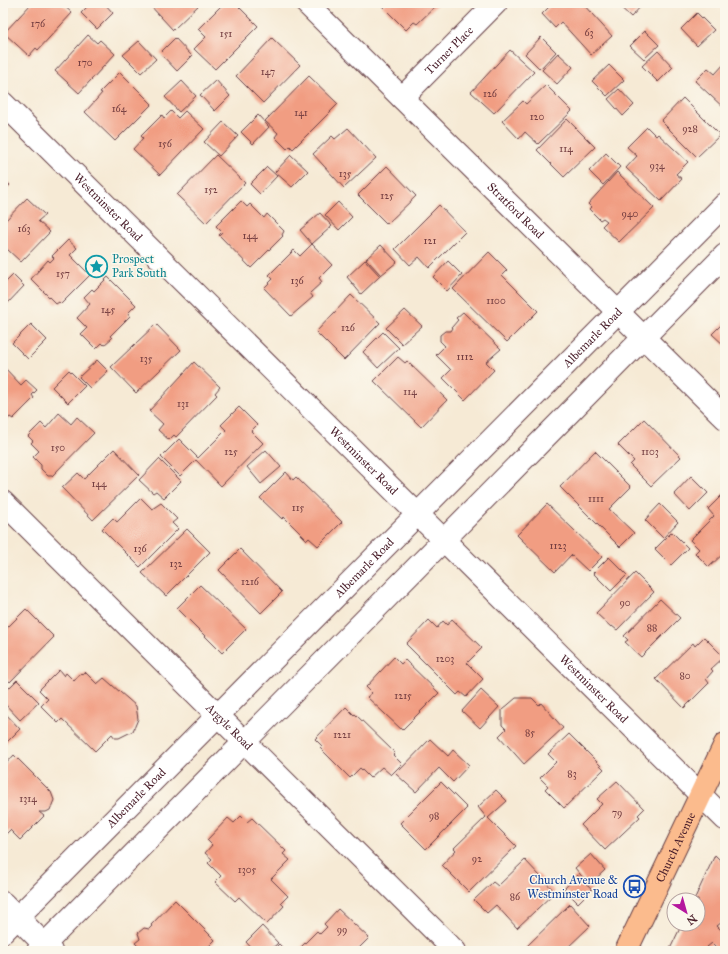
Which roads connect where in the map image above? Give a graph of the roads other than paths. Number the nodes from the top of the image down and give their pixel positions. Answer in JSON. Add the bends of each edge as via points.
{"nodes":[{"id":1,"x":306,"y":3,"type":"edge"},
{"id":2,"x":496,"y":3,"type":"edge"},
{"id":3,"x":402,"y":98,"type":"junction"},
{"id":4,"x":3,"y":103,"type":"edge"},
{"id":5,"x":725,"y":204,"type":"edge"},
{"id":6,"x":725,"y":256,"type":"edge"},
{"id":7,"x":618,"y":312,"type":"junction"},
{"id":8,"x":644,"y":337,"type":"junction"},
{"id":9,"x":725,"y":418,"type":"edge"},
{"id":10,"x":3,"y":502,"type":"edge"},
{"id":11,"x":418,"y":514,"type":"junction"},
{"id":12,"x":444,"y":540,"type":"junction"},
{"id":13,"x":218,"y":716,"type":"junction"},
{"id":14,"x":244,"y":742,"type":"junction"},
{"id":15,"x":725,"y":744,"type":"edge"},
{"id":16,"x":701,"y":795,"type":"junction"},
{"id":17,"x":725,"y":819,"type":"edge"},
{"id":18,"x":8,"y":918,"type":"edge"},
{"id":19,"x":45,"y":949,"type":"edge"},
{"id":20,"x":455,"y":951,"type":"edge"},
{"id":21,"x":626,"y":951,"type":"edge"}],
"edges":[{"from":1,"to":3,"type":"street","name":"Stratford Road"},
{"from":2,"to":3,"type":"street","name":"Turner Place"},
{"from":3,"to":7,"type":"street","name":"Stratford Road"},
{"from":4,"to":11,"type":"street","name":"Westminster Road"},
{"from":5,"to":7,"type":"street","name":"Albemarle Road"},
{"from":6,"to":8,"type":"street"},
{"from":7,"to":8,"type":"street","name":"Stratford Road"},
{"from":7,"to":11,"type":"street","name":"Albemarle Road"},
{"from":8,"to":9,"type":"street","name":"Stratford Road"},
{"from":8,"to":12,"type":"street"},
{"from":10,"to":13,"type":"street","name":"Argyle Road"},
{"from":11,"to":12,"type":"street","name":"Westminster Road"},
{"from":11,"to":13,"type":"street","name":"Albemarle Road"},
{"from":12,"to":14,"type":"street"},
{"from":12,"to":16,"type":"street","name":"Westminster Road"},
{"from":13,"to":14,"type":"street","name":"Argyle Road"},
{"from":13,"to":18,"type":"street","name":"Albemarle Road"},
{"from":14,"to":19,"type":"street"},
{"from":14,"to":20,"type":"street","name":"Argyle Road"},
{"from":15,"to":16,"type":"main road","name":"Church Avenue"},
{"from":16,"to":17,"type":"street","name":"Westminster Road"},
{"from":16,"to":21,"type":"main road","name":"Church Avenue"},
{"from":18,"to":19,"type":"street"}]}
